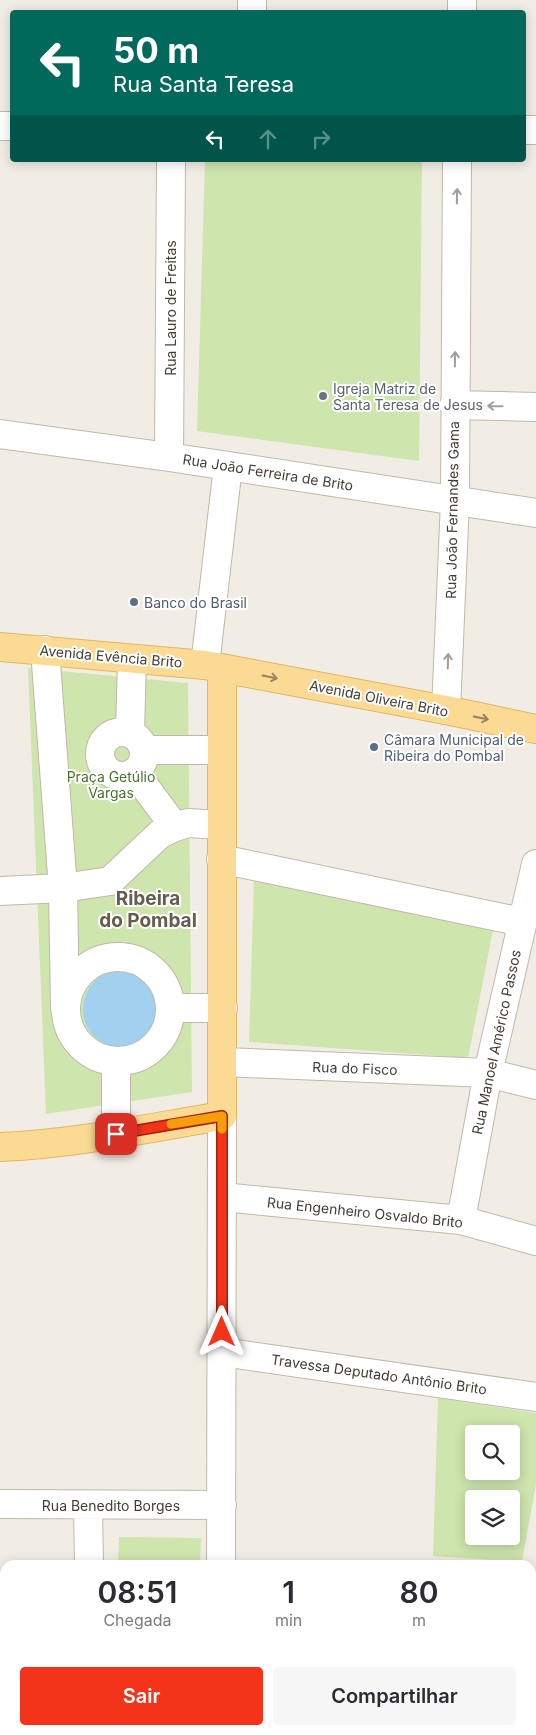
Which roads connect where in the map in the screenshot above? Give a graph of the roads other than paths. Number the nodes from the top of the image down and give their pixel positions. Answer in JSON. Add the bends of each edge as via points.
{"nodes":[{"id":1,"x":171,"y":162,"type":"edge"},
{"id":2,"x":457,"y":162,"type":"edge"},
{"id":3,"x":454,"y":404,"type":"junction"},
{"id":4,"x":536,"y":406,"type":"edge"},
{"id":5,"x":0,"y":434,"type":"edge"},
{"id":6,"x":169,"y":457,"type":"junction"},
{"id":7,"x":228,"y":466,"type":"junction"},
{"id":8,"x":455,"y":501,"type":"junction"},
{"id":9,"x":536,"y":512,"type":"edge"},
{"id":10,"x":0,"y":647,"type":"edge"},
{"id":11,"x":45,"y":650,"type":"junction"},
{"id":12,"x":132,"y":659,"type":"junction"},
{"id":13,"x":214,"y":666,"type":"junction"},
{"id":14,"x":446,"y":710,"type":"junction"},
{"id":15,"x":536,"y":729,"type":"edge"},
{"id":16,"x":221,"y":750,"type":"junction"},
{"id":17,"x":136,"y":751,"type":"junction"},
{"id":18,"x":221,"y":825,"type":"junction"},
{"id":19,"x":175,"y":827,"type":"junction"},
{"id":20,"x":221,"y":859,"type":"junction"},
{"id":21,"x":536,"y":864,"type":"edge"},
{"id":22,"x":63,"y":888,"type":"junction"},
{"id":23,"x":0,"y":891,"type":"edge"},
{"id":24,"x":522,"y":922,"type":"junction"},
{"id":25,"x":66,"y":1008,"type":"junction"},
{"id":26,"x":171,"y":1008,"type":"junction"},
{"id":27,"x":223,"y":1008,"type":"junction"},
{"id":28,"x":116,"y":1062,"type":"junction"},
{"id":29,"x":223,"y":1062,"type":"junction"},
{"id":30,"x":488,"y":1073,"type":"junction"},
{"id":31,"x":536,"y":1085,"type":"edge"},
{"id":32,"x":222,"y":1116,"type":"junction"},
{"id":33,"x":116,"y":1134,"type":"junction"},
{"id":34,"x":31,"y":1146,"type":"junction"},
{"id":35,"x":0,"y":1147,"type":"edge"},
{"id":36,"x":0,"y":1157,"type":"edge"},
{"id":37,"x":222,"y":1197,"type":"junction"},
{"id":38,"x":461,"y":1220,"type":"junction"},
{"id":39,"x":536,"y":1241,"type":"edge"},
{"id":40,"x":222,"y":1352,"type":"junction"},
{"id":41,"x":536,"y":1397,"type":"edge"},
{"id":42,"x":0,"y":1504,"type":"edge"},
{"id":43,"x":88,"y":1505,"type":"junction"},
{"id":44,"x":222,"y":1506,"type":"junction"},
{"id":45,"x":88,"y":1560,"type":"edge"},
{"id":46,"x":221,"y":1560,"type":"edge"}],
"edges":[{"from":1,"to":6,"type":"street","name":"Rua Lauro de Freitas"},
{"from":3,"to":2,"type":"street","name":"Rua João Fernandes Gama","one_way":true},
{"from":4,"to":3,"type":"street","one_way":true},
{"from":3,"to":8,"type":"street","name":"Rua João Fernandes Gama"},
{"from":5,"to":6,"type":"street","name":"Rua João Ferreira de Brito"},
{"from":6,"to":7,"type":"street","name":"Rua João Ferreira de Brito"},
{"from":7,"to":8,"type":"street","name":"Rua João Ferreira de Brito"},
{"from":7,"to":13,"type":"street"},
{"from":8,"to":9,"type":"street","name":"Rua João Ferreira de Brito"},
{"from":14,"to":8,"type":"street","name":"Rua João Fernandes Gama","one_way":true},
{"from":10,"to":11,"type":"main road","name":"Avenida Evência Brito"},
{"from":11,"to":12,"type":"main road","name":"Avenida Evência Brito"},
{"from":11,"to":22,"type":"street"},
{"from":12,"to":13,"type":"main road","name":"Avenida Evência Brito"},
{"from":12,"to":17,"type":"street"},
{"from":13,"to":14,"type":"main road","name":"Avenida Oliveira Brito","one_way":true},
{"from":13,"to":16,"type":"main road"},
{"from":14,"to":15,"type":"main road","name":"Avenida Oliveira Brito","one_way":true},
{"from":16,"to":17,"type":"street"},
{"from":16,"to":18,"type":"main road"},
{"from":17,"to":19,"type":"street"},
{"from":18,"to":19,"type":"street","via":[[188,823]]},
{"from":18,"to":20,"type":"main road"},
{"from":19,"to":22,"type":"street","via":[[160,834],[110,881]]},
{"from":20,"to":24,"type":"street"},
{"from":20,"to":27,"type":"main road"},
{"from":21,"to":24,"type":"street","name":"Rua Manoel Américo Passos"},
{"from":22,"to":23,"type":"street"},
{"from":22,"to":25,"type":"street"},
{"from":24,"to":30,"type":"street","name":"Rua Manoel Américo Passos"},
{"from":25,"to":26,"type":"street","via":[[76,978],[88,966],[119,956],[149,966],[161,978],[169,992]]},
{"from":25,"to":28,"type":"street","via":[[74,1039],[86,1051]]},
{"from":26,"to":27,"type":"street"},
{"from":26,"to":28,"type":"street","via":[[169,1025],[149,1052],[133,1060]]},
{"from":27,"to":29,"type":"main road"},
{"from":28,"to":33,"type":"street"},
{"from":29,"to":30,"type":"street","name":"Rua do Fisco"},
{"from":29,"to":32,"type":"main road"},
{"from":30,"to":31,"type":"street","name":"Rua do Fisco"},
{"from":30,"to":38,"type":"street","name":"Rua Manoel Américo Passos"},
{"from":32,"to":33,"type":"main road"},
{"from":32,"to":37,"type":"street"},
{"from":33,"to":34,"type":"main road"},
{"from":34,"to":35,"type":"main road"},
{"from":34,"to":36,"type":"street"},
{"from":37,"to":38,"type":"street","name":"Rua Engenheiro Osvaldo Brito"},
{"from":37,"to":40,"type":"street"},
{"from":38,"to":39,"type":"street","name":"Rua Engenheiro Osvaldo Brito"},
{"from":40,"to":41,"type":"street","name":"Travessa Deputado Antônio Brito"},
{"from":40,"to":44,"type":"street"},
{"from":42,"to":43,"type":"street","name":"Rua Benedito Borges"},
{"from":43,"to":44,"type":"street","name":"Rua Benedito Borges"},
{"from":43,"to":45,"type":"street"},
{"from":44,"to":46,"type":"street"}]}
